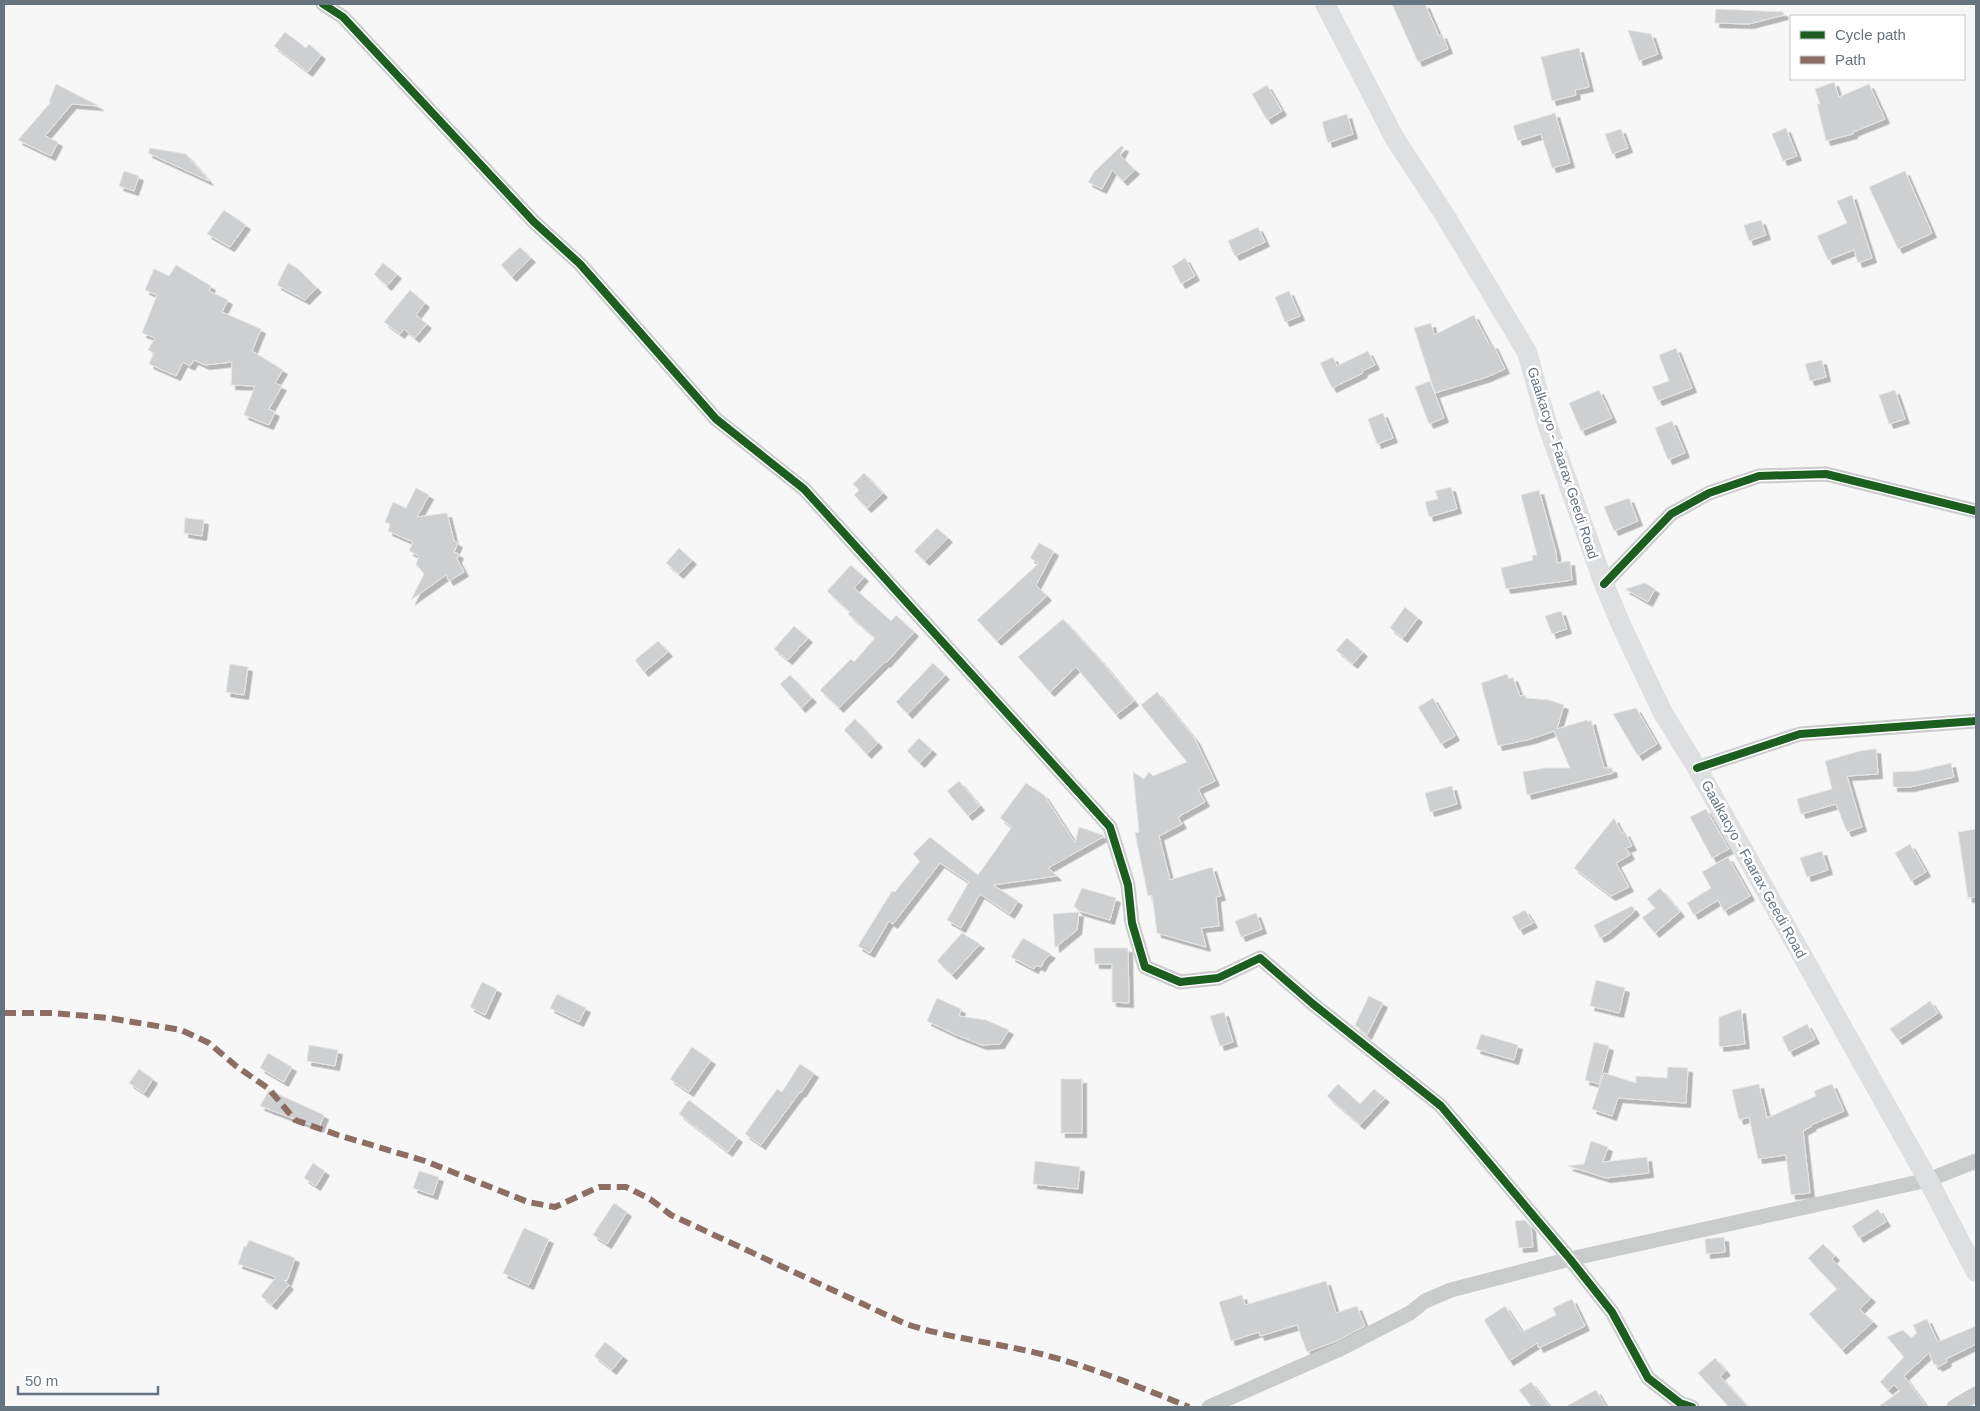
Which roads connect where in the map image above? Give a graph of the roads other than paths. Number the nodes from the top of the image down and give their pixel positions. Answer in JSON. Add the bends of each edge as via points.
{"nodes":[{"id":1,"x":324,"y":4,"type":"edge"},
{"id":2,"x":1325,"y":4,"type":"edge"},
{"id":3,"x":1976,"y":511,"type":"edge"},
{"id":4,"x":1604,"y":584,"type":"junction"},
{"id":5,"x":1976,"y":721,"type":"edge"},
{"id":6,"x":1697,"y":768,"type":"junction"},
{"id":7,"x":1976,"y":1161,"type":"edge"},
{"id":8,"x":1928,"y":1180,"type":"junction"},
{"id":9,"x":1570,"y":1259,"type":"junction"},
{"id":10,"x":1976,"y":1272,"type":"edge"},
{"id":11,"x":1976,"y":1394,"type":"edge"},
{"id":12,"x":1209,"y":1407,"type":"edge"},
{"id":13,"x":1692,"y":1407,"type":"edge"},
{"id":14,"x":1954,"y":1407,"type":"edge"}],
"edges":[{"from":1,"to":9,"type":"street","via":[[344,17],[534,222],[580,264],[716,419],[804,489],[1110,827],[1128,886],[1132,923],[1145,967],[1180,982],[1218,978],[1260,958],[1441,1106]]},
{"from":2,"to":4,"type":"main road","name":"Gaalkacyo - Faarax Geedi Road","via":[[1394,139],[1446,217],[1527,352],[1547,424]]},
{"from":3,"to":4,"type":"street","via":[[1826,474],[1759,476],[1709,493],[1671,514]]},
{"from":4,"to":6,"type":"main road","name":"Gaalkacyo - Faarax Geedi Road","via":[[1663,713]]},
{"from":5,"to":6,"type":"street","via":[[1800,734]]},
{"from":6,"to":8,"type":"main road","name":"Gaalkacyo - Faarax Geedi Road"},
{"from":7,"to":8,"type":"street"},
{"from":8,"to":9,"type":"street"},
{"from":8,"to":10,"type":"main road","name":"Gaalkacyo - Faarax Geedi Road"},
{"from":9,"to":12,"type":"street","via":[[1442,1294],[1338,1350]]},
{"from":9,"to":13,"type":"street","via":[[1612,1312],[1648,1378],[1680,1403]]},
{"from":11,"to":14,"type":"street"}]}
